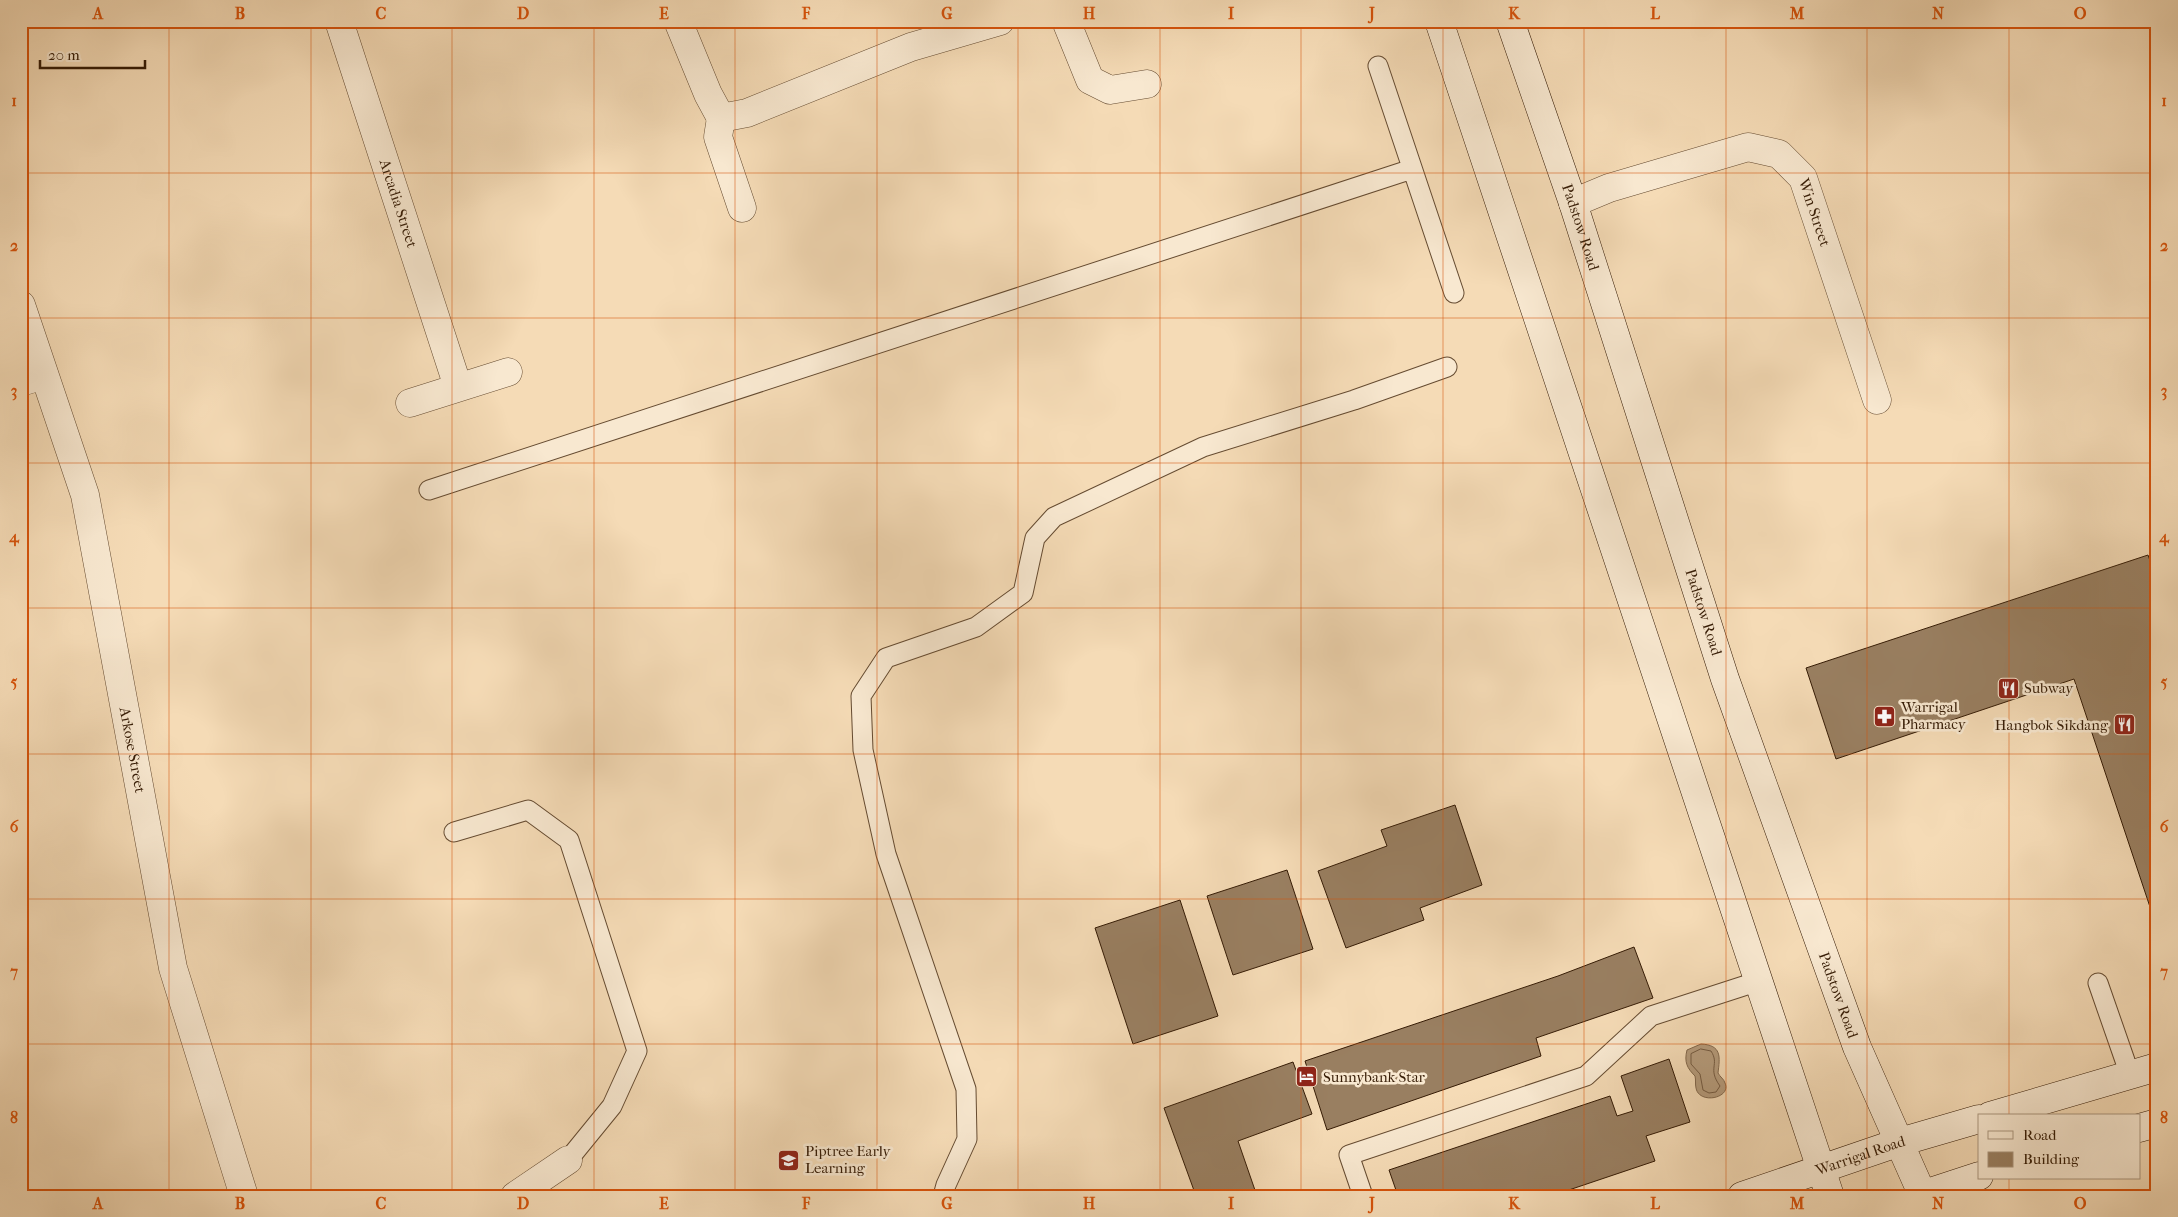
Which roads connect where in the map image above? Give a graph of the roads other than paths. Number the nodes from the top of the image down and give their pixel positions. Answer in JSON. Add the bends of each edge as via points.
{"nodes":[{"id":1,"x":339,"y":21,"type":"edge"},
{"id":2,"x":678,"y":21,"type":"edge"},
{"id":3,"x":1000,"y":21,"type":"edge"},
{"id":4,"x":1066,"y":21,"type":"edge"},
{"id":5,"x":1439,"y":21,"type":"edge"},
{"id":6,"x":1510,"y":21,"type":"edge"},
{"id":7,"x":1378,"y":66,"type":"dead end"},
{"id":8,"x":1147,"y":84,"type":"dead end"},
{"id":9,"x":721,"y":118,"type":"junction"},
{"id":10,"x":1412,"y":169,"type":"junction"},
{"id":11,"x":1573,"y":203,"type":"junction"},
{"id":12,"x":742,"y":208,"type":"dead end"},
{"id":13,"x":1454,"y":293,"type":"dead end"},
{"id":14,"x":21,"y":305,"type":"edge"},
{"id":15,"x":1447,"y":368,"type":"dead end"},
{"id":16,"x":508,"y":372,"type":"dead end"},
{"id":17,"x":33,"y":378,"type":"edge"},
{"id":18,"x":458,"y":387,"type":"junction"},
{"id":19,"x":1877,"y":400,"type":"dead end"},
{"id":20,"x":410,"y":403,"type":"dead end"},
{"id":21,"x":429,"y":490,"type":"dead end"},
{"id":22,"x":454,"y":832,"type":"dead end"},
{"id":23,"x":1759,"y":981,"type":"junction"},
{"id":24,"x":2098,"y":983,"type":"dead end"},
{"id":25,"x":2157,"y":1066,"type":"edge"},
{"id":26,"x":2130,"y":1075,"type":"junction"},
{"id":27,"x":1997,"y":1114,"type":"edge"},
{"id":28,"x":1978,"y":1119,"type":"edge"},
{"id":29,"x":2157,"y":1123,"type":"edge"},
{"id":30,"x":2140,"y":1128,"type":"edge"},
{"id":31,"x":1900,"y":1142,"type":"junction"},
{"id":32,"x":568,"y":1160,"type":"joint"},
{"id":33,"x":1821,"y":1168,"type":"junction"},
{"id":34,"x":1978,"y":1176,"type":"edge"},
{"id":35,"x":1921,"y":1195,"type":"edge"},
{"id":36,"x":244,"y":1196,"type":"edge"},
{"id":37,"x":515,"y":1196,"type":"edge"},
{"id":38,"x":944,"y":1196,"type":"edge"},
{"id":39,"x":1363,"y":1196,"type":"edge"},
{"id":40,"x":1742,"y":1196,"type":"edge"},
{"id":41,"x":1830,"y":1196,"type":"edge"}],
"edges":[{"from":1,"to":18,"type":"street","name":"Arcadia Street"},
{"from":2,"to":9,"type":"street"},
{"from":3,"to":9,"type":"street","via":[[911,47],[747,113]]},
{"from":4,"to":8,"type":"street","via":[[1090,80],[1110,90]]},
{"from":5,"to":23,"type":"street"},
{"from":6,"to":11,"type":"street","name":"Padstow Road"},
{"from":7,"to":10,"type":"lane"},
{"from":9,"to":12,"type":"street","via":[[718,137]]},
{"from":10,"to":13,"type":"lane"},
{"from":10,"to":21,"type":"lane"},
{"from":11,"to":19,"type":"street","name":"Win Street","via":[[1609,188],[1748,147],[1779,154],[1803,178]]},
{"from":11,"to":31,"type":"street","name":"Padstow Road","via":[[1725,679],[1857,1047]]},
{"from":14,"to":17,"type":"street","name":"Arkose Street"},
{"from":15,"to":38,"type":"lane","via":[[1203,447],[1054,517],[1035,538],[1023,593],[976,628],[886,658],[861,696],[863,750],[886,854],[966,1090],[966,1139]]},
{"from":16,"to":18,"type":"street"},
{"from":17,"to":36,"type":"street","name":"Arkose Street","via":[[84,495],[174,968]]},
{"from":18,"to":20,"type":"street"},
{"from":22,"to":32,"type":"lane","via":[[528,810],[568,840],[637,1051],[612,1106]]},
{"from":23,"to":33,"type":"street"},
{"from":23,"to":39,"type":"lane","via":[[1651,1016],[1586,1076],[1349,1155]]},
{"from":24,"to":26,"type":"lane"},
{"from":25,"to":26,"type":"street"},
{"from":26,"to":27,"type":"street"},
{"from":28,"to":31,"type":"street","name":"Warrigal Road"},
{"from":29,"to":30,"type":"street"},
{"from":31,"to":33,"type":"street","name":"Warrigal Road"},
{"from":31,"to":35,"type":"street","name":"Padstow Road"},
{"from":32,"to":37,"type":"street"},
{"from":33,"to":40,"type":"street","name":"Warrigal Road"},
{"from":33,"to":41,"type":"street"},
{"from":34,"to":35,"type":"street"}]}
